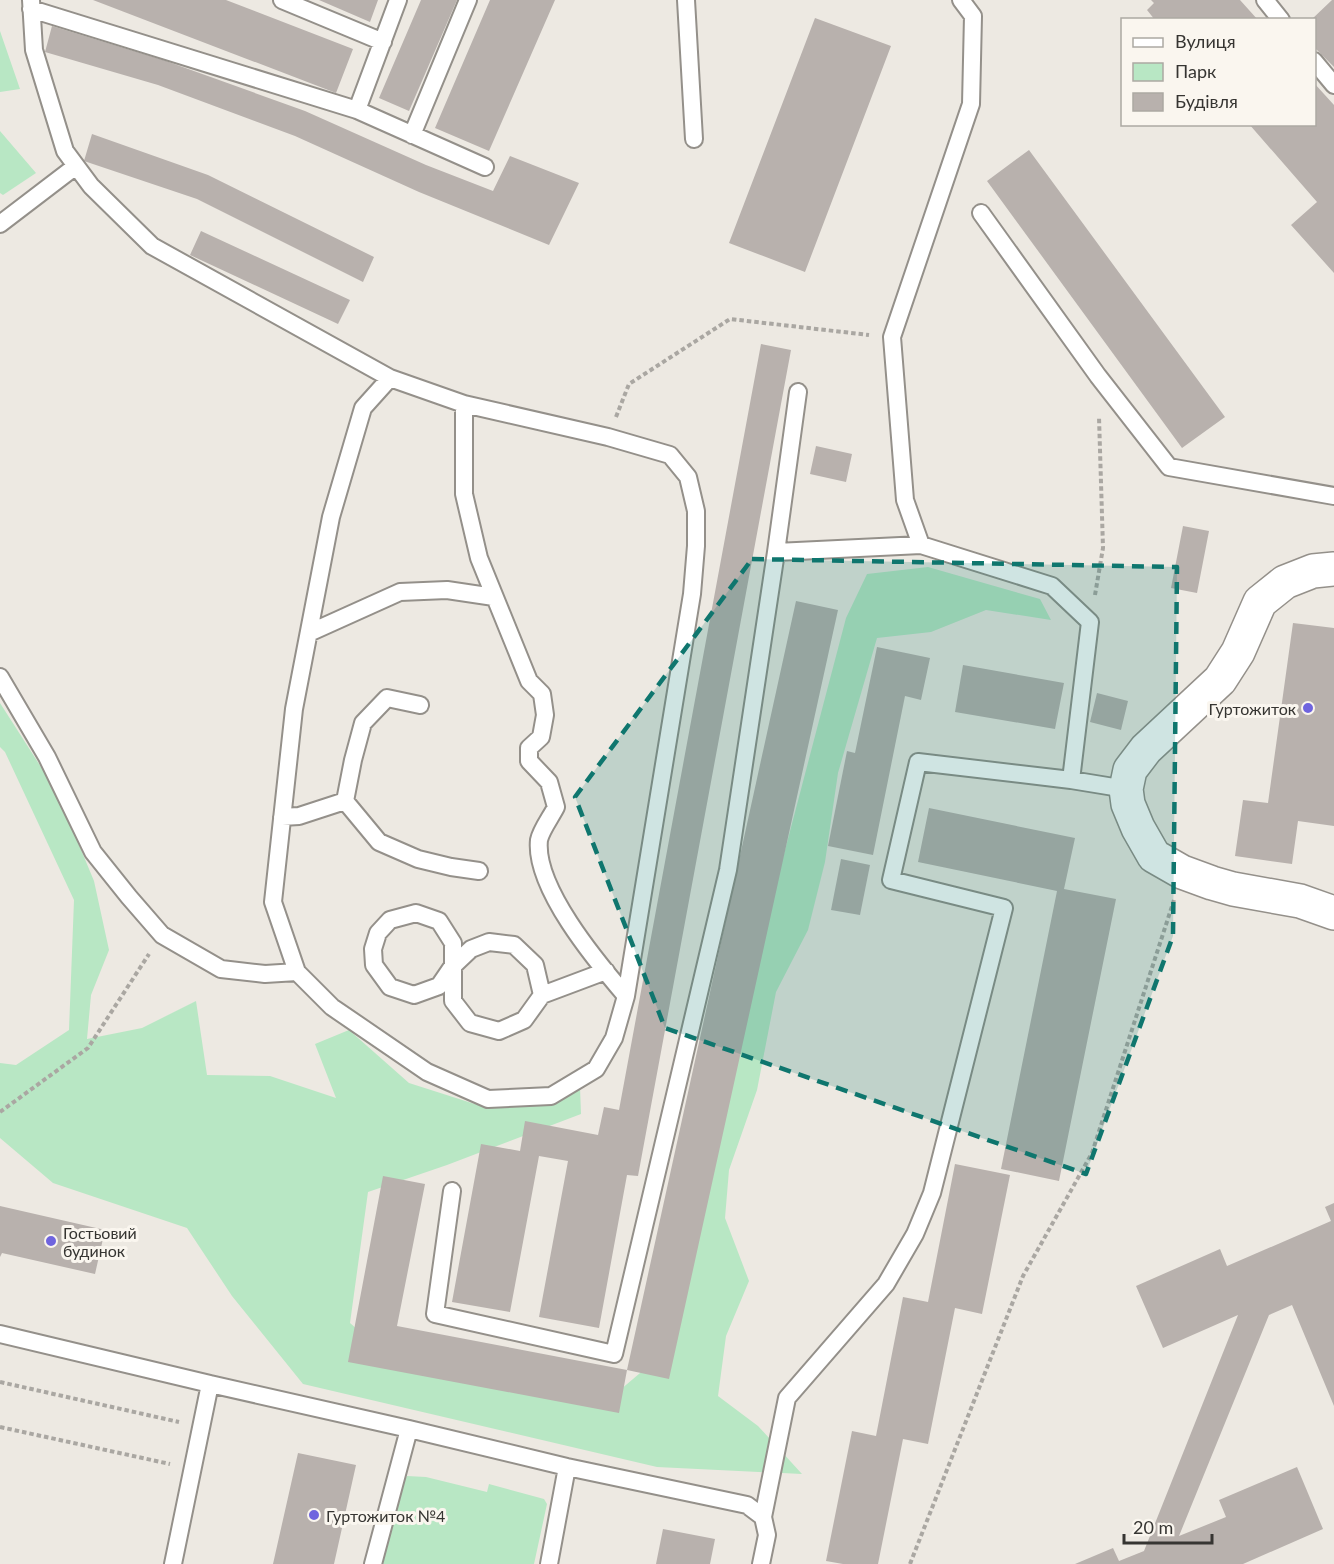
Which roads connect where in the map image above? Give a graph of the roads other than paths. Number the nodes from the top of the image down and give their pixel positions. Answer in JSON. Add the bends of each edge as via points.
{"nodes":[{"id":1,"x":282,"y":0,"type":"edge"},
{"id":2,"x":398,"y":0,"type":"edge"},
{"id":3,"x":468,"y":0,"type":"edge"},
{"id":4,"x":686,"y":0,"type":"edge"},
{"id":5,"x":961,"y":0,"type":"edge"},
{"id":6,"x":1265,"y":0,"type":"edge"},
{"id":7,"x":31,"y":4,"type":"edge"},
{"id":8,"x":1279,"y":18,"type":"edge"},
{"id":9,"x":383,"y":42,"type":"junction"},
{"id":10,"x":1316,"y":63,"type":"edge"},
{"id":11,"x":1334,"y":85,"type":"edge"},
{"id":12,"x":357,"y":111,"type":"junction"},
{"id":13,"x":412,"y":135,"type":"junction"},
{"id":14,"x":694,"y":139,"type":"dead end"},
{"id":15,"x":76,"y":166,"type":"junction"},
{"id":16,"x":485,"y":167,"type":"dead end"},
{"id":17,"x":981,"y":213,"type":"dead end"},
{"id":18,"x":0,"y":224,"type":"edge"},
{"id":19,"x":390,"y":378,"type":"junction"},
{"id":20,"x":798,"y":392,"type":"dead end"},
{"id":21,"x":464,"y":404,"type":"junction"},
{"id":22,"x":1334,"y":496,"type":"edge"},
{"id":23,"x":921,"y":545,"type":"junction"},
{"id":24,"x":776,"y":552,"type":"junction"},
{"id":25,"x":1334,"y":568,"type":"edge"},
{"id":26,"x":494,"y":597,"type":"junction"},
{"id":27,"x":309,"y":633,"type":"junction"},
{"id":28,"x":0,"y":677,"type":"edge"},
{"id":29,"x":420,"y":705,"type":"dead end"},
{"id":30,"x":1071,"y":780,"type":"junction"},
{"id":31,"x":1126,"y":789,"type":"junction"},
{"id":32,"x":345,"y":801,"type":"junction"},
{"id":33,"x":282,"y":817,"type":"junction"},
{"id":34,"x":479,"y":871,"type":"dead end"},
{"id":35,"x":1334,"y":913,"type":"edge"},
{"id":36,"x":452,"y":967,"type":"junction"},
{"id":37,"x":606,"y":971,"type":"junction"},
{"id":38,"x":297,"y":972,"type":"junction"},
{"id":39,"x":542,"y":995,"type":"junction"},
{"id":40,"x":626,"y":996,"type":"junction"},
{"id":41,"x":452,"y":1191,"type":"dead end"},
{"id":42,"x":0,"y":1334,"type":"edge"},
{"id":43,"x":210,"y":1384,"type":"junction"},
{"id":44,"x":409,"y":1429,"type":"junction"},
{"id":45,"x":567,"y":1467,"type":"junction"},
{"id":46,"x":763,"y":1517,"type":"junction"},
{"id":47,"x":172,"y":1564,"type":"edge"},
{"id":48,"x":373,"y":1564,"type":"edge"},
{"id":49,"x":549,"y":1564,"type":"edge"},
{"id":50,"x":761,"y":1564,"type":"edge"}],
"edges":[{"from":1,"to":9,"type":"lane"},
{"from":2,"to":9,"type":"lane"},
{"from":3,"to":13,"type":"lane"},
{"from":4,"to":14,"type":"lane"},
{"from":5,"to":23,"type":"lane","via":[[973,16],[971,104],[892,337],[905,500]]},
{"from":6,"to":8,"type":"lane"},
{"from":7,"to":12,"type":"lane"},
{"from":7,"to":15,"type":"lane","via":[[34,50],[65,151]]},
{"from":9,"to":12,"type":"lane"},
{"from":10,"to":11,"type":"lane"},
{"from":12,"to":13,"type":"lane"},
{"from":13,"to":16,"type":"lane"},
{"from":15,"to":18,"type":"lane"},
{"from":15,"to":19,"type":"lane","via":[[152,246]]},
{"from":17,"to":22,"type":"lane","via":[[1169,467]]},
{"from":19,"to":21,"type":"lane"},
{"from":19,"to":27,"type":"lane","via":[[363,408],[331,517]]},
{"from":20,"to":24,"type":"lane"},
{"from":21,"to":26,"type":"lane","via":[[464,494],[479,558]]},
{"from":21,"to":40,"type":"lane","via":[[670,455],[688,477],[696,511],[692,594]]},
{"from":23,"to":24,"type":"lane"},
{"from":23,"to":30,"type":"lane","via":[[1052,586],[1090,622]]},
{"from":24,"to":41,"type":"lane","via":[[728,870],[614,1354],[435,1314]]},
{"from":25,"to":31,"type":"street","via":[[1285,582],[1260,602],[1221,680],[1146,749],[1130,770]]},
{"from":26,"to":27,"type":"lane","via":[[447,590],[400,592]]},
{"from":26,"to":37,"type":"lane","via":[[529,681],[542,694],[545,715],[541,737],[529,748],[529,761],[549,783],[556,807],[539,838],[540,865],[559,906]]},
{"from":27,"to":33,"type":"lane","via":[[294,709]]},
{"from":28,"to":38,"type":"lane","via":[[47,757],[93,852],[162,934],[221,969],[265,974]]},
{"from":29,"to":32,"type":"lane","via":[[387,698],[363,723]]},
{"from":30,"to":31,"type":"lane"},
{"from":30,"to":46,"type":"lane","via":[[918,762],[891,880],[1004,908],[932,1193],[915,1234],[886,1284],[787,1398]]},
{"from":31,"to":35,"type":"street","via":[[1138,828],[1154,856],[1182,872],[1233,889]]},
{"from":32,"to":33,"type":"lane","via":[[299,816]]},
{"from":32,"to":34,"type":"lane","via":[[379,842],[418,859]]},
{"from":33,"to":38,"type":"lane","via":[[273,902]]},
{"from":36,"to":36,"type":"lane","via":[[439,986],[414,995],[390,987],[374,965],[378,933],[390,920],[416,913],[439,921],[453,943]]},
{"from":36,"to":39,"type":"lane","via":[[471,949],[489,942],[514,945],[535,965]]},
{"from":36,"to":39,"type":"lane","via":[[453,1000],[470,1023],[498,1031],[524,1020]]},
{"from":37,"to":39,"type":"lane"},
{"from":37,"to":40,"type":"lane"},
{"from":38,"to":40,"type":"lane","via":[[332,1007],[427,1072],[488,1100],[551,1096],[596,1069],[614,1038]]},
{"from":42,"to":43,"type":"lane"},
{"from":43,"to":44,"type":"lane"},
{"from":43,"to":47,"type":"lane"},
{"from":44,"to":45,"type":"lane"},
{"from":44,"to":48,"type":"lane"},
{"from":45,"to":46,"type":"lane","via":[[747,1505]]},
{"from":45,"to":49,"type":"lane"},
{"from":46,"to":50,"type":"lane","via":[[767,1535]]}]}
